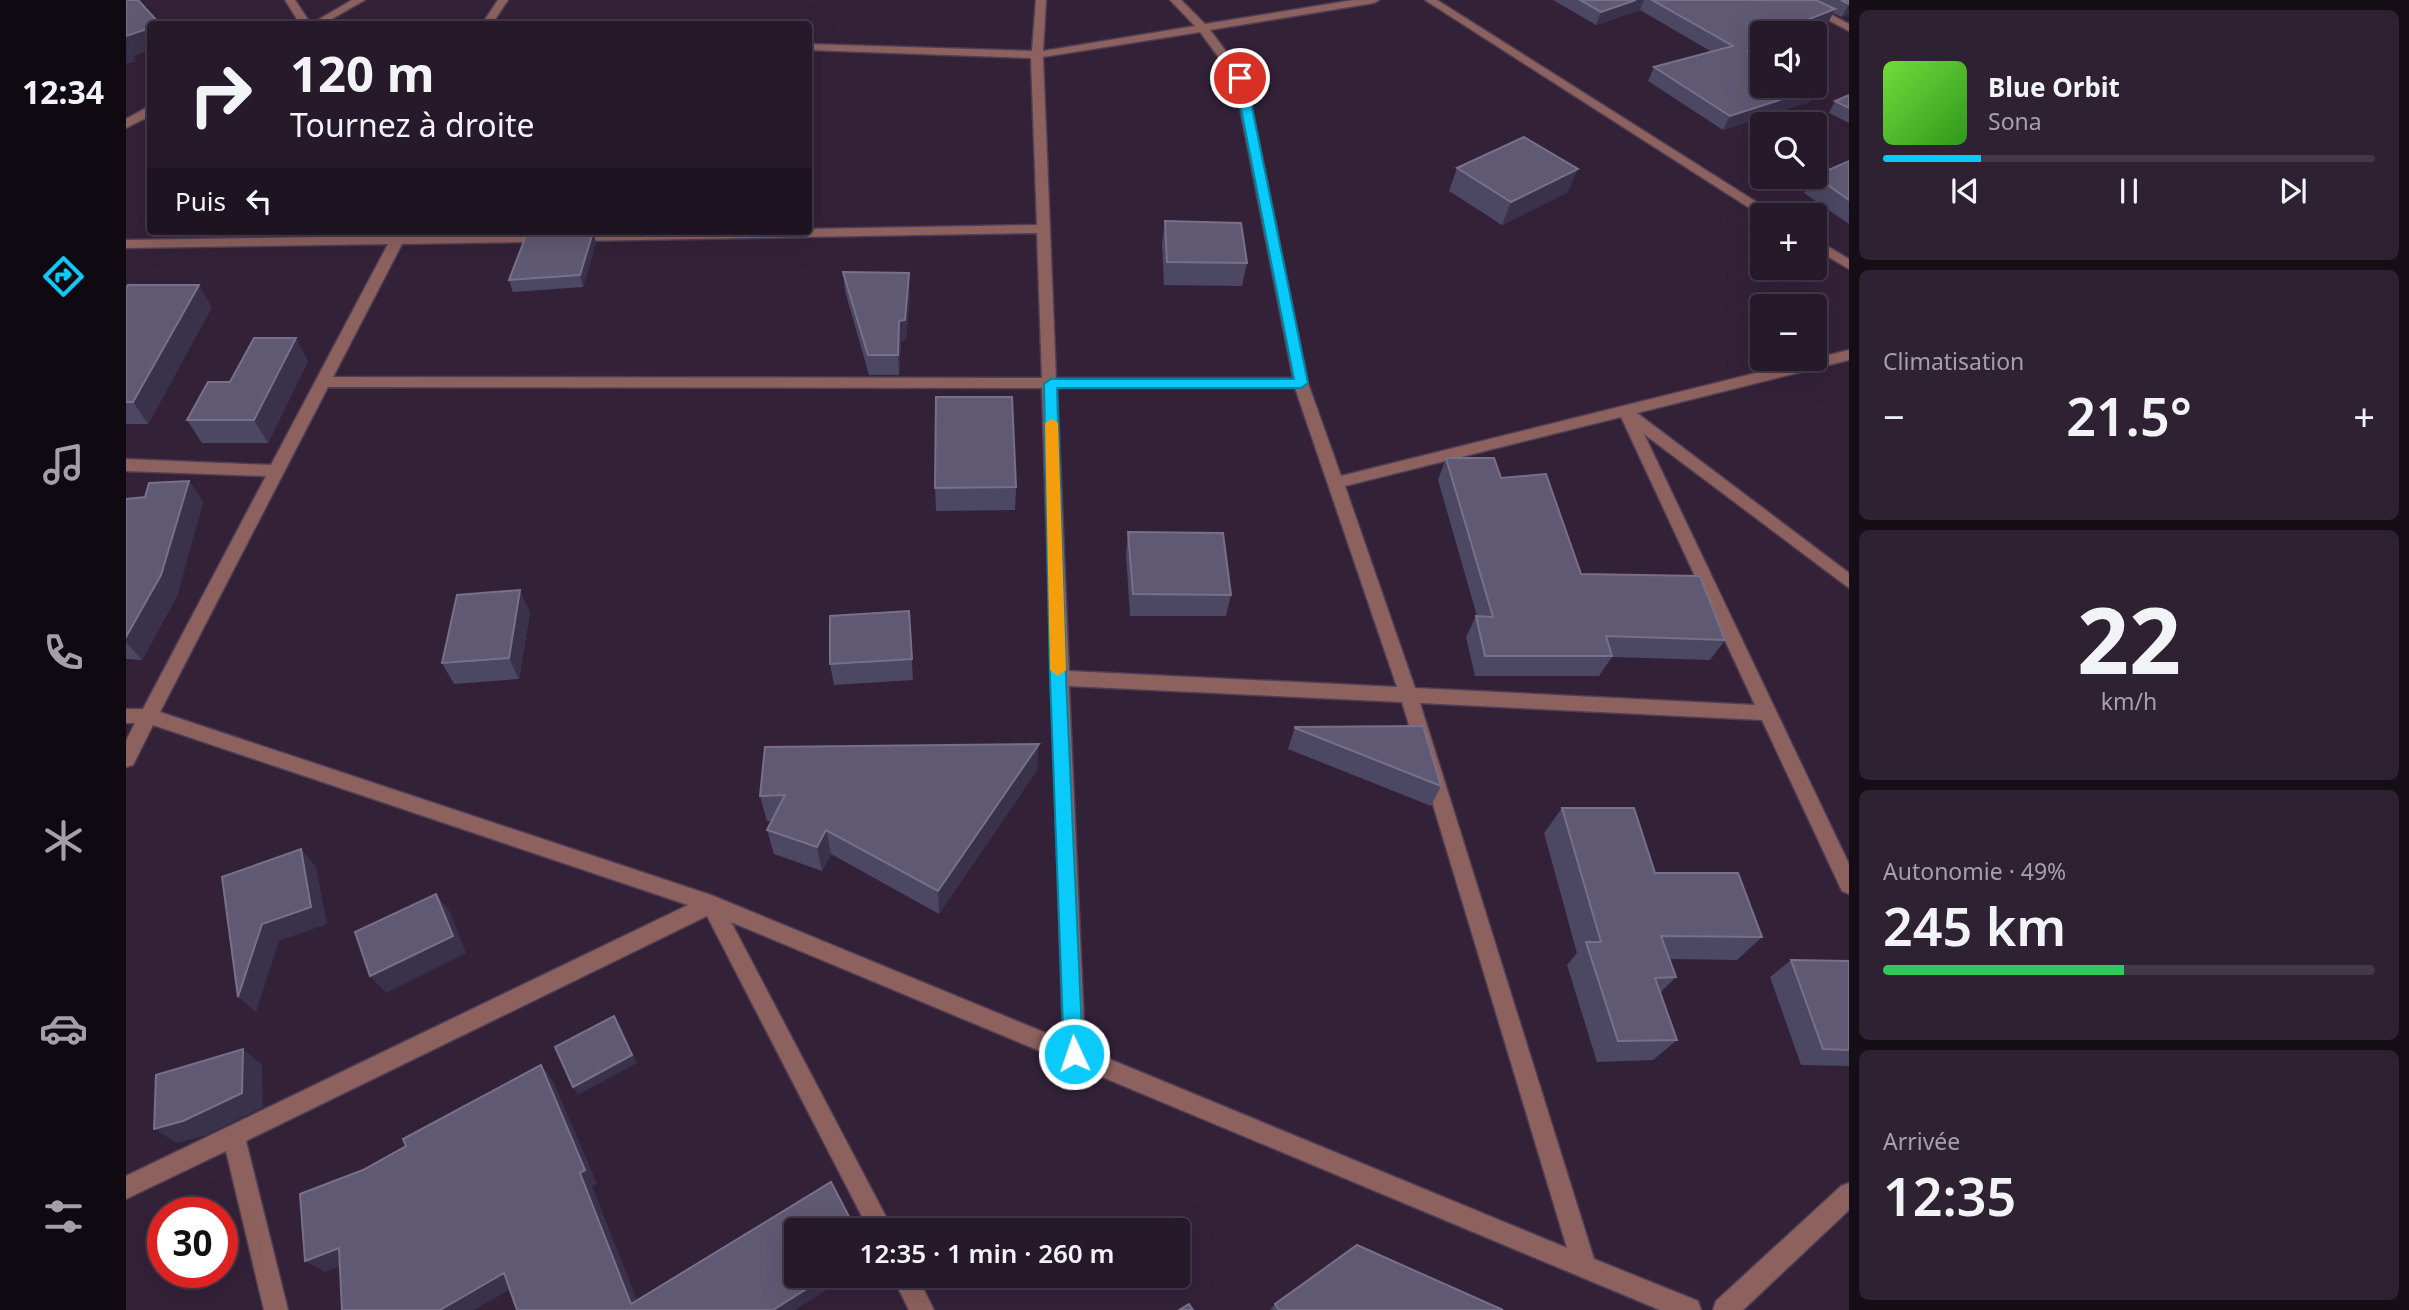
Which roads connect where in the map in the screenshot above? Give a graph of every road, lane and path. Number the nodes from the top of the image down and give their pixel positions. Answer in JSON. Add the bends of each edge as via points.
{"nodes":[{"id":1,"x":290,"y":0,"type":"edge"},
{"id":2,"x":360,"y":0,"type":"edge"},
{"id":3,"x":503,"y":0,"type":"edge"},
{"id":4,"x":1041,"y":0,"type":"edge"},
{"id":5,"x":1175,"y":0,"type":"edge"},
{"id":6,"x":1374,"y":0,"type":"edge"},
{"id":7,"x":1430,"y":0,"type":"edge"},
{"id":8,"x":1795,"y":0,"type":"edge"},
{"id":9,"x":303,"y":21,"type":"edge"},
{"id":10,"x":322,"y":21,"type":"edge"},
{"id":11,"x":489,"y":21,"type":"edge"},
{"id":12,"x":1202,"y":27,"type":"junction"},
{"id":13,"x":1849,"y":28,"type":"edge"},
{"id":14,"x":812,"y":47,"type":"edge"},
{"id":15,"x":1037,"y":55,"type":"junction"},
{"id":16,"x":147,"y":113,"type":"edge"},
{"id":17,"x":126,"y":124,"type":"edge"},
{"id":18,"x":1751,"y":203,"type":"edge"},
{"id":19,"x":1044,"y":229,"type":"junction"},
{"id":20,"x":812,"y":232,"type":"edge"},
{"id":21,"x":492,"y":235,"type":"edge"},
{"id":22,"x":400,"y":236,"type":"edge"},
{"id":23,"x":126,"y":244,"type":"edge"},
{"id":24,"x":1827,"y":251,"type":"edge"},
{"id":25,"x":1849,"y":265,"type":"edge"},
{"id":26,"x":1849,"y":355,"type":"edge"},
{"id":27,"x":324,"y":382,"type":"junction"},
{"id":28,"x":1301,"y":383,"type":"junction"},
{"id":29,"x":1051,"y":384,"type":"junction"},
{"id":30,"x":1626,"y":412,"type":"junction"},
{"id":31,"x":126,"y":465,"type":"edge"},
{"id":32,"x":276,"y":471,"type":"junction"},
{"id":33,"x":1335,"y":483,"type":"junction"},
{"id":34,"x":1849,"y":582,"type":"edge"},
{"id":35,"x":1058,"y":678,"type":"junction"},
{"id":36,"x":1409,"y":696,"type":"junction"},
{"id":37,"x":1766,"y":713,"type":"junction"},
{"id":38,"x":126,"y":716,"type":"edge"},
{"id":39,"x":149,"y":716,"type":"junction"},
{"id":40,"x":126,"y":759,"type":"edge"},
{"id":41,"x":1849,"y":885,"type":"edge"},
{"id":42,"x":711,"y":904,"type":"junction"},
{"id":43,"x":1074,"y":1054,"type":"junction"},
{"id":44,"x":233,"y":1134,"type":"junction"},
{"id":45,"x":126,"y":1188,"type":"edge"},
{"id":46,"x":1849,"y":1194,"type":"edge"},
{"id":47,"x":875,"y":1218,"type":"edge"},
{"id":48,"x":1585,"y":1267,"type":"junction"},
{"id":49,"x":910,"y":1288,"type":"edge"},
{"id":50,"x":276,"y":1310,"type":"edge"},
{"id":51,"x":922,"y":1310,"type":"edge"},
{"id":52,"x":1689,"y":1310,"type":"edge"},
{"id":53,"x":1725,"y":1310,"type":"edge"}],
"edges":[{"from":1,"to":9,"type":"street"},
{"from":2,"to":10,"type":"street"},
{"from":3,"to":11,"type":"street"},
{"from":4,"to":15,"type":"street"},
{"from":5,"to":12,"type":"street"},
{"from":6,"to":12,"type":"street"},
{"from":7,"to":18,"type":"street"},
{"from":8,"to":13,"type":"street"},
{"from":12,"to":15,"type":"street"},
{"from":12,"to":28,"type":"street","via":[[1240,78]]},
{"from":14,"to":15,"type":"street"},
{"from":15,"to":19,"type":"street"},
{"from":16,"to":17,"type":"street"},
{"from":19,"to":20,"type":"street"},
{"from":19,"to":29,"type":"street"},
{"from":21,"to":22,"type":"street"},
{"from":22,"to":23,"type":"street"},
{"from":22,"to":27,"type":"street"},
{"from":24,"to":25,"type":"street"},
{"from":26,"to":30,"type":"street"},
{"from":27,"to":29,"type":"street"},
{"from":27,"to":32,"type":"street"},
{"from":28,"to":29,"type":"street"},
{"from":28,"to":33,"type":"street"},
{"from":29,"to":35,"type":"street"},
{"from":30,"to":33,"type":"street"},
{"from":30,"to":34,"type":"street"},
{"from":30,"to":37,"type":"street"},
{"from":31,"to":32,"type":"street"},
{"from":32,"to":39,"type":"street"},
{"from":33,"to":36,"type":"street"},
{"from":35,"to":36,"type":"street"},
{"from":35,"to":43,"type":"street"},
{"from":36,"to":37,"type":"street"},
{"from":36,"to":48,"type":"street"},
{"from":37,"to":41,"type":"street"},
{"from":38,"to":39,"type":"street"},
{"from":39,"to":40,"type":"street"},
{"from":39,"to":42,"type":"street"},
{"from":42,"to":43,"type":"street"},
{"from":42,"to":44,"type":"street"},
{"from":42,"to":47,"type":"street"},
{"from":43,"to":48,"type":"street"},
{"from":44,"to":45,"type":"street"},
{"from":44,"to":50,"type":"street"},
{"from":46,"to":53,"type":"street"},
{"from":48,"to":52,"type":"street"},
{"from":49,"to":51,"type":"street"}]}
